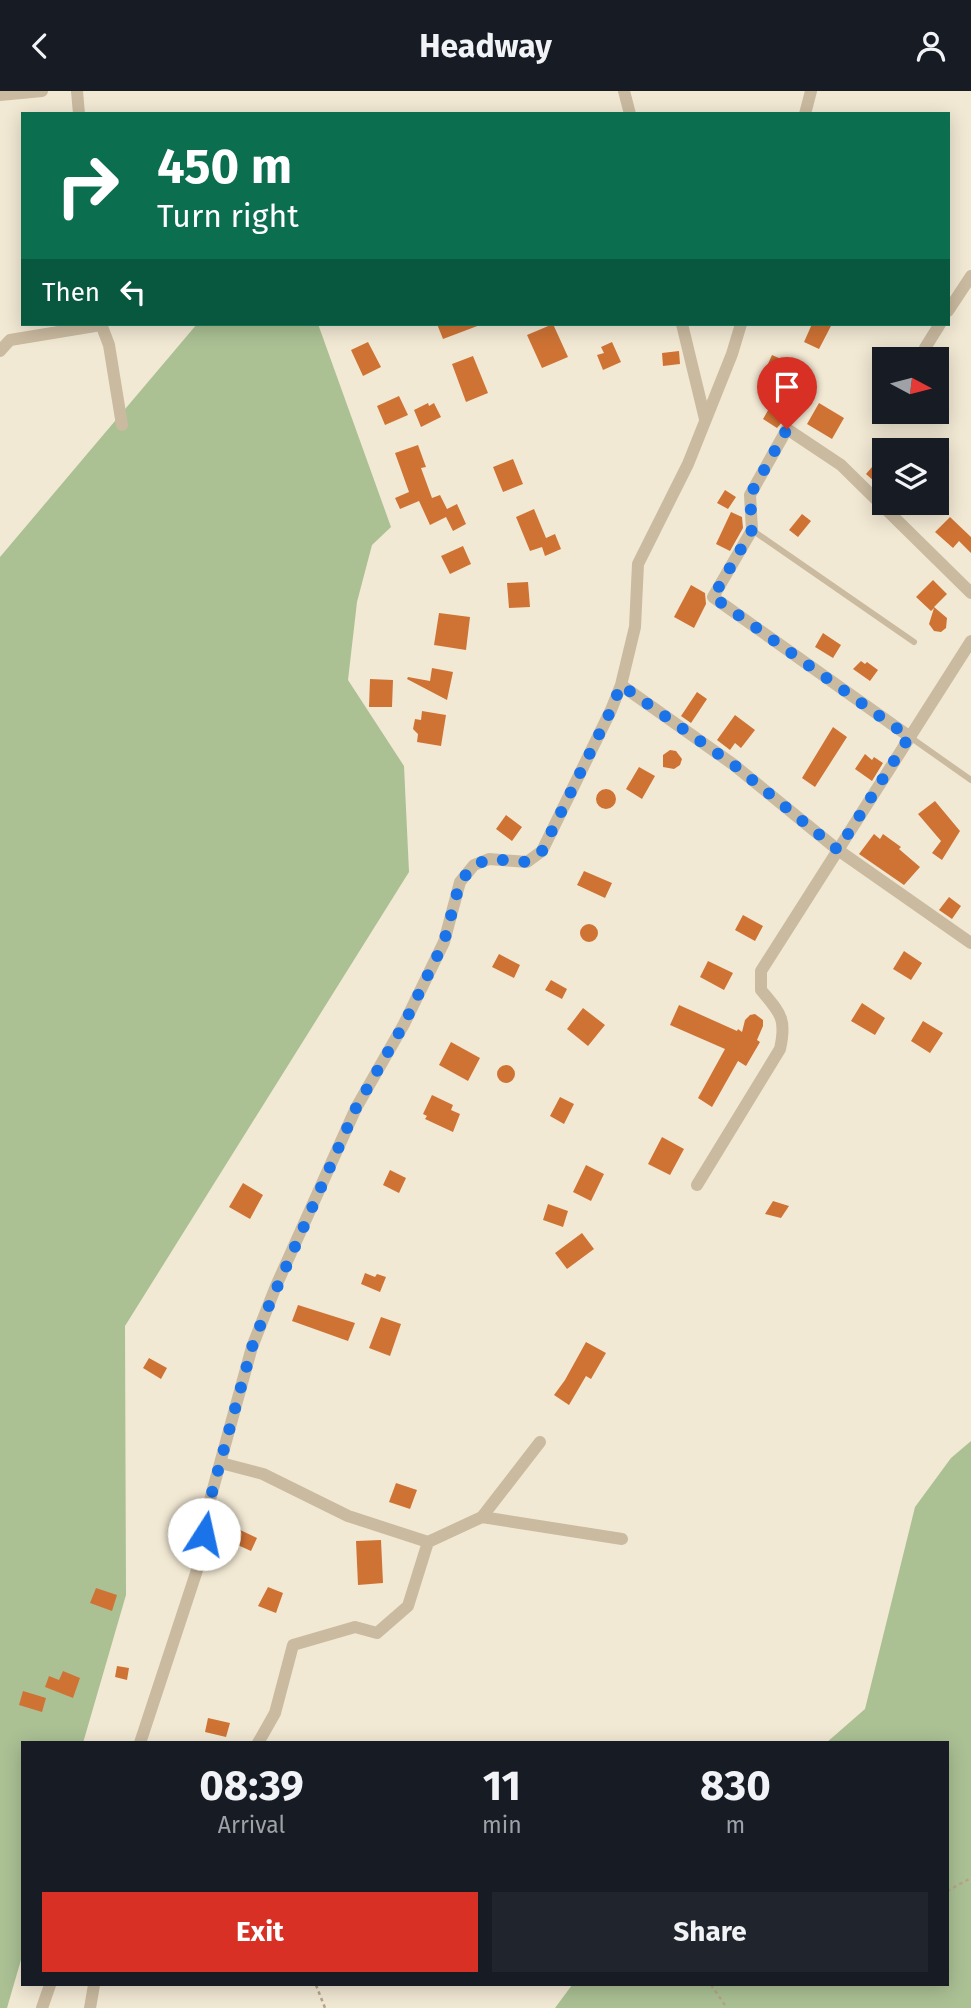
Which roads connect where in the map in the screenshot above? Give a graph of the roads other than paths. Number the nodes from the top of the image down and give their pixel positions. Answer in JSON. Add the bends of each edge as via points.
{"nodes":[{"id":1,"x":42,"y":91,"type":"edge"},
{"id":2,"x":77,"y":91,"type":"edge"},
{"id":3,"x":624,"y":91,"type":"edge"},
{"id":4,"x":811,"y":91,"type":"edge"},
{"id":5,"x":0,"y":95,"type":"edge"},
{"id":6,"x":79,"y":112,"type":"edge"},
{"id":7,"x":629,"y":112,"type":"edge"},
{"id":8,"x":805,"y":112,"type":"edge"},
{"id":9,"x":971,"y":276,"type":"edge"},
{"id":10,"x":950,"y":308,"type":"edge"},
{"id":11,"x":90,"y":326,"type":"edge"},
{"id":12,"x":102,"y":326,"type":"edge"},
{"id":13,"x":682,"y":326,"type":"edge"},
{"id":14,"x":740,"y":326,"type":"edge"},
{"id":15,"x":939,"y":326,"type":"edge"},
{"id":16,"x":926,"y":347,"type":"edge"},
{"id":17,"x":0,"y":351,"type":"edge"},
{"id":18,"x":705,"y":419,"type":"junction"},
{"id":19,"x":122,"y":425,"type":"dead end"},
{"id":20,"x":752,"y":530,"type":"junction"},
{"id":21,"x":971,"y":593,"type":"edge"},
{"id":22,"x":971,"y":641,"type":"edge"},
{"id":23,"x":914,"y":642,"type":"dead end"},
{"id":24,"x":621,"y":685,"type":"junction"},
{"id":25,"x":909,"y":737,"type":"junction"},
{"id":26,"x":971,"y":780,"type":"edge"},
{"id":27,"x":838,"y":850,"type":"junction"},
{"id":28,"x":971,"y":943,"type":"edge"},
{"id":29,"x":697,"y":1185,"type":"dead end"},
{"id":30,"x":540,"y":1442,"type":"dead end"},
{"id":31,"x":221,"y":1463,"type":"junction"},
{"id":32,"x":482,"y":1517,"type":"junction"},
{"id":33,"x":622,"y":1539,"type":"dead end"},
{"id":34,"x":428,"y":1542,"type":"junction"},
{"id":35,"x":141,"y":1741,"type":"edge"},
{"id":36,"x":259,"y":1741,"type":"edge"},
{"id":37,"x":50,"y":1986,"type":"edge"},
{"id":38,"x":94,"y":1986,"type":"edge"},
{"id":39,"x":42,"y":2008,"type":"edge"},
{"id":40,"x":90,"y":2008,"type":"edge"}],
"edges":[{"from":1,"to":5,"type":"street"},
{"from":2,"to":6,"type":"street"},
{"from":3,"to":7,"type":"street"},
{"from":4,"to":8,"type":"street"},
{"from":9,"to":10,"type":"street"},
{"from":11,"to":17,"type":"street","via":[[10,340]]},
{"from":12,"to":19,"type":"street"},
{"from":13,"to":18,"type":"street"},
{"from":14,"to":18,"type":"street"},
{"from":15,"to":16,"type":"street"},
{"from":18,"to":24,"type":"street","via":[[638,564],[635,627]]},
{"from":20,"to":21,"type":"street","via":[[750,495],[787,429],[841,465]]},
{"from":20,"to":23,"type":"lane"},
{"from":20,"to":25,"type":"street","via":[[713,597]]},
{"from":22,"to":25,"type":"street"},
{"from":24,"to":27,"type":"street","via":[[734,765]]},
{"from":24,"to":31,"type":"street","via":[[542,851],[527,862],[489,859],[474,865],[460,882],[444,942],[356,1108],[276,1286],[252,1347]]},
{"from":25,"to":26,"type":"lane"},
{"from":25,"to":27,"type":"street"},
{"from":27,"to":28,"type":"street"},
{"from":27,"to":29,"type":"street","via":[[761,971],[761,990],[782,1015],[780,1049]]},
{"from":30,"to":32,"type":"street"},
{"from":31,"to":34,"type":"street","via":[[263,1474],[348,1516]]},
{"from":31,"to":35,"type":"street","via":[[200,1561]]},
{"from":32,"to":33,"type":"street"},
{"from":32,"to":34,"type":"street"},
{"from":34,"to":36,"type":"street","via":[[408,1606],[377,1633],[355,1627],[293,1645],[275,1713]]},
{"from":37,"to":39,"type":"street"},
{"from":38,"to":40,"type":"street"}]}
